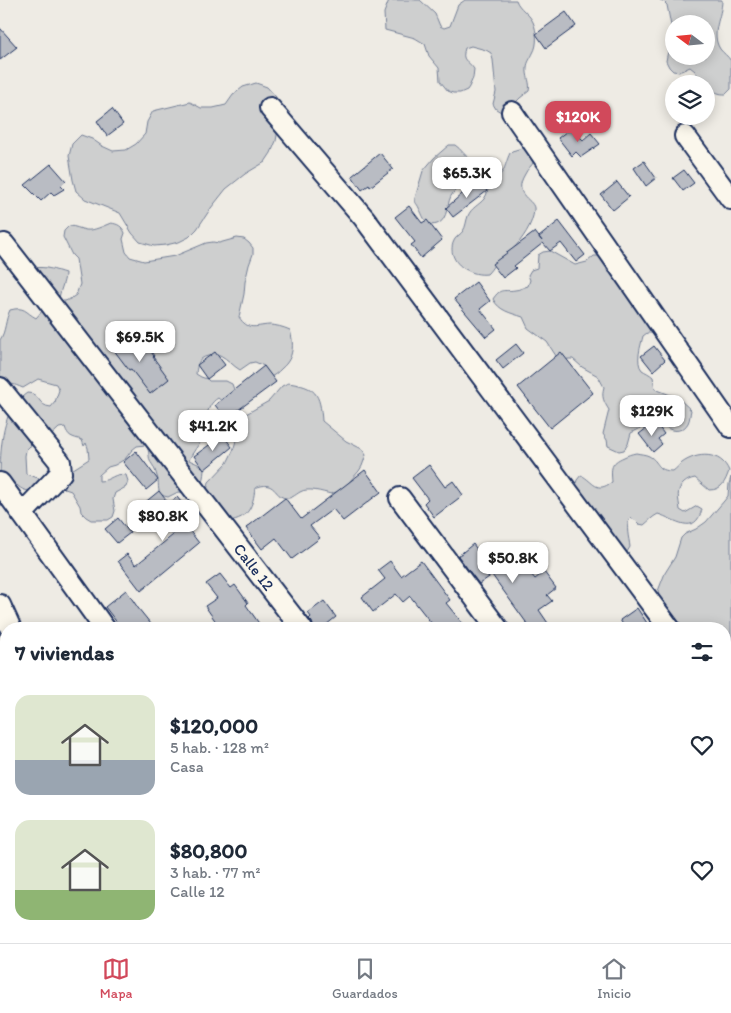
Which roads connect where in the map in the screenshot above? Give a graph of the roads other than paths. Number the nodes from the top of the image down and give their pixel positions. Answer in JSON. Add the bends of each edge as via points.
{"nodes":[{"id":1,"x":270,"y":108,"type":"dead end"},
{"id":2,"x":512,"y":112,"type":"dead end"},
{"id":3,"x":685,"y":136,"type":"dead end"},
{"id":4,"x":731,"y":199,"type":"edge"},
{"id":5,"x":4,"y":244,"type":"dead end"},
{"id":6,"x":0,"y":388,"type":"edge"},
{"id":7,"x":731,"y":427,"type":"edge"},
{"id":8,"x":0,"y":483,"type":"edge"},
{"id":9,"x":400,"y":498,"type":"dead end"},
{"id":10,"x":22,"y":514,"type":"junction"},
{"id":11,"x":0,"y":605,"type":"edge"},
{"id":12,"x":8,"y":622,"type":"edge"},
{"id":13,"x":100,"y":622,"type":"edge"},
{"id":14,"x":297,"y":622,"type":"edge"},
{"id":15,"x":493,"y":622,"type":"edge"},
{"id":16,"x":665,"y":622,"type":"edge"}],
"edges":[{"from":1,"to":16,"type":"street","via":[[364,218]]},
{"from":2,"to":7,"type":"street"},
{"from":3,"to":4,"type":"street"},
{"from":5,"to":14,"type":"street","name":"Calle 12"},
{"from":6,"to":10,"type":"street","via":[[60,462],[61,473]]},
{"from":8,"to":10,"type":"street"},
{"from":9,"to":15,"type":"street"},
{"from":10,"to":13,"type":"street"},
{"from":11,"to":12,"type":"street"}]}
